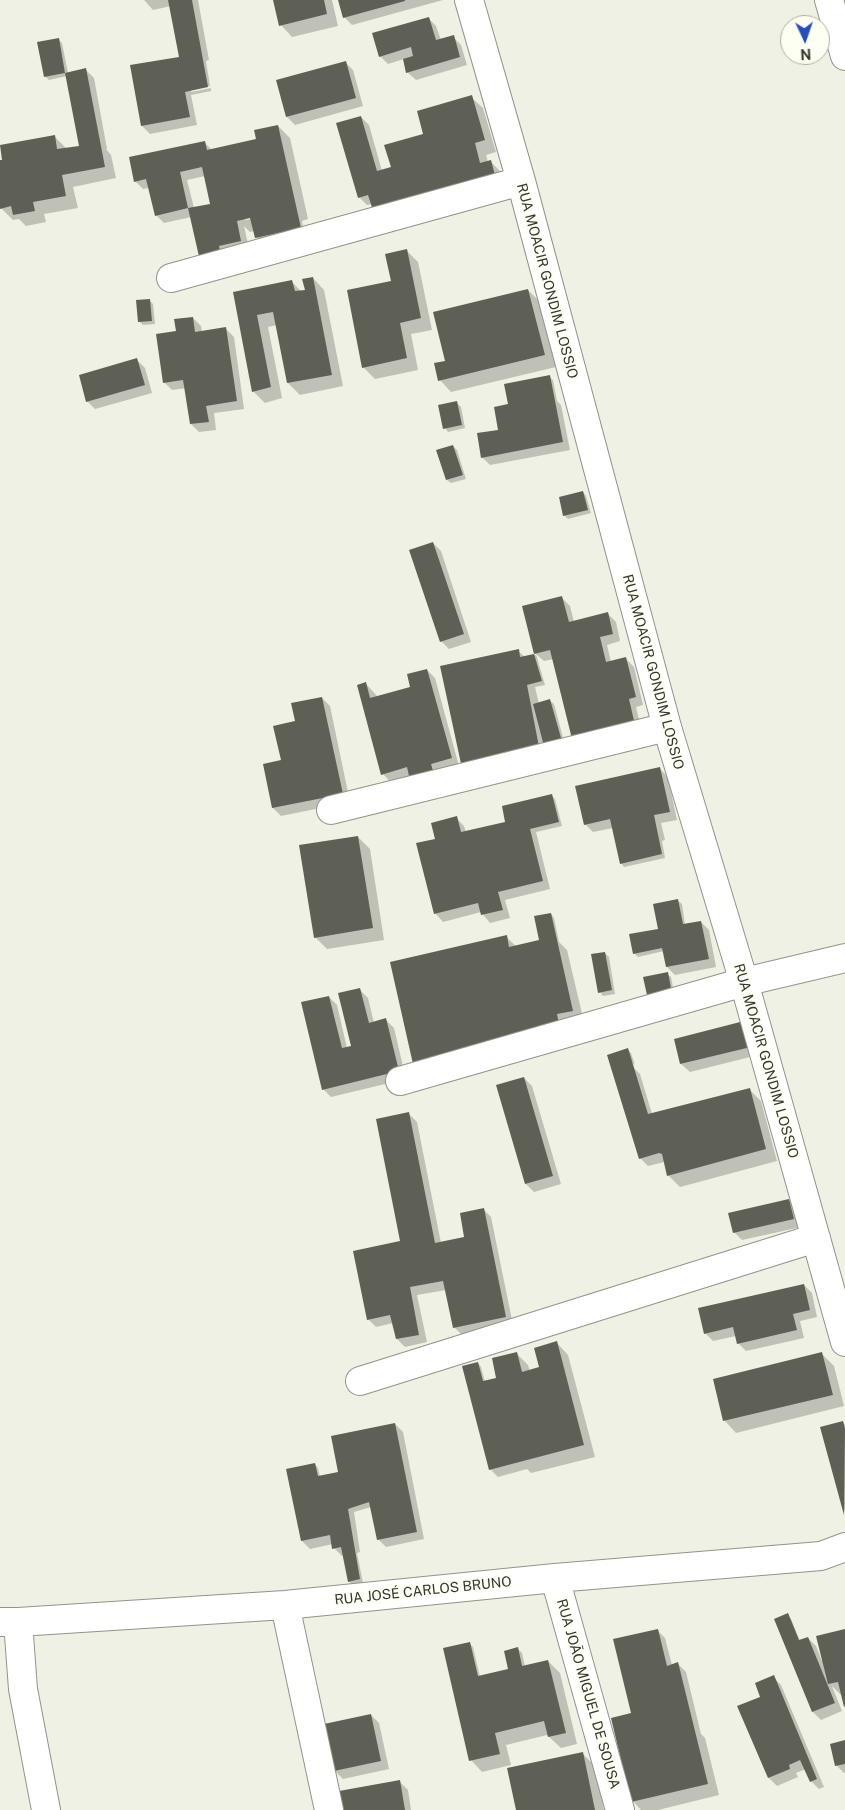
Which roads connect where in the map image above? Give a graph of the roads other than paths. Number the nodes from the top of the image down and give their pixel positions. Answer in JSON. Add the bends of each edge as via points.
{"nodes":[{"id":1,"x":469,"y":0,"type":"edge"},
{"id":2,"x":829,"y":0,"type":"edge"},
{"id":3,"x":843,"y":39,"type":"edge"},
{"id":4,"x":520,"y":181,"type":"junction"},
{"id":5,"x":171,"y":278,"type":"dead end"},
{"id":6,"x":667,"y":727,"type":"junction"},
{"id":7,"x":331,"y":810,"type":"dead end"},
{"id":8,"x":845,"y":958,"type":"edge"},
{"id":9,"x":744,"y":982,"type":"junction"},
{"id":10,"x":400,"y":1081,"type":"dead end"},
{"id":11,"x":816,"y":1238,"type":"junction"},
{"id":12,"x":845,"y":1342,"type":"edge"},
{"id":13,"x":360,"y":1380,"type":"dead end"},
{"id":14,"x":845,"y":1547,"type":"edge"},
{"id":15,"x":555,"y":1578,"type":"junction"},
{"id":16,"x":285,"y":1605,"type":"junction"},
{"id":17,"x":9,"y":1622,"type":"edge"},
{"id":18,"x":46,"y":1810,"type":"edge"},
{"id":19,"x":329,"y":1810,"type":"edge"},
{"id":20,"x":620,"y":1810,"type":"edge"}],
"edges":[{"from":1,"to":4,"type":"street","name":"RUA MOACIR GONDIM LOSSIO"},
{"from":2,"to":3,"type":"street"},
{"from":4,"to":5,"type":"street"},
{"from":4,"to":6,"type":"street","name":"RUA MOACIR GONDIM LOSSIO"},
{"from":6,"to":7,"type":"street"},
{"from":6,"to":9,"type":"street","name":"RUA MOACIR GONDIM LOSSIO"},
{"from":8,"to":9,"type":"street"},
{"from":9,"to":10,"type":"street"},
{"from":9,"to":11,"type":"street","name":"RUA MOACIR GONDIM LOSSIO"},
{"from":11,"to":12,"type":"street","name":"RUA MOACIR GONDIM LOSSIO"},
{"from":11,"to":13,"type":"street"},
{"from":14,"to":15,"type":"street","name":"RUA JOSÉ CARLOS BRUNO","via":[[821,1556]]},
{"from":15,"to":16,"type":"street","name":"RUA JOSÉ CARLOS BRUNO"},
{"from":15,"to":20,"type":"street","name":"RUA JOÃO MIGUEL DE SOUSA"},
{"from":16,"to":17,"type":"street","name":"RUA JOSÉ CARLOS BRUNO"},
{"from":16,"to":19,"type":"street"},
{"from":17,"to":18,"type":"street"}]}
